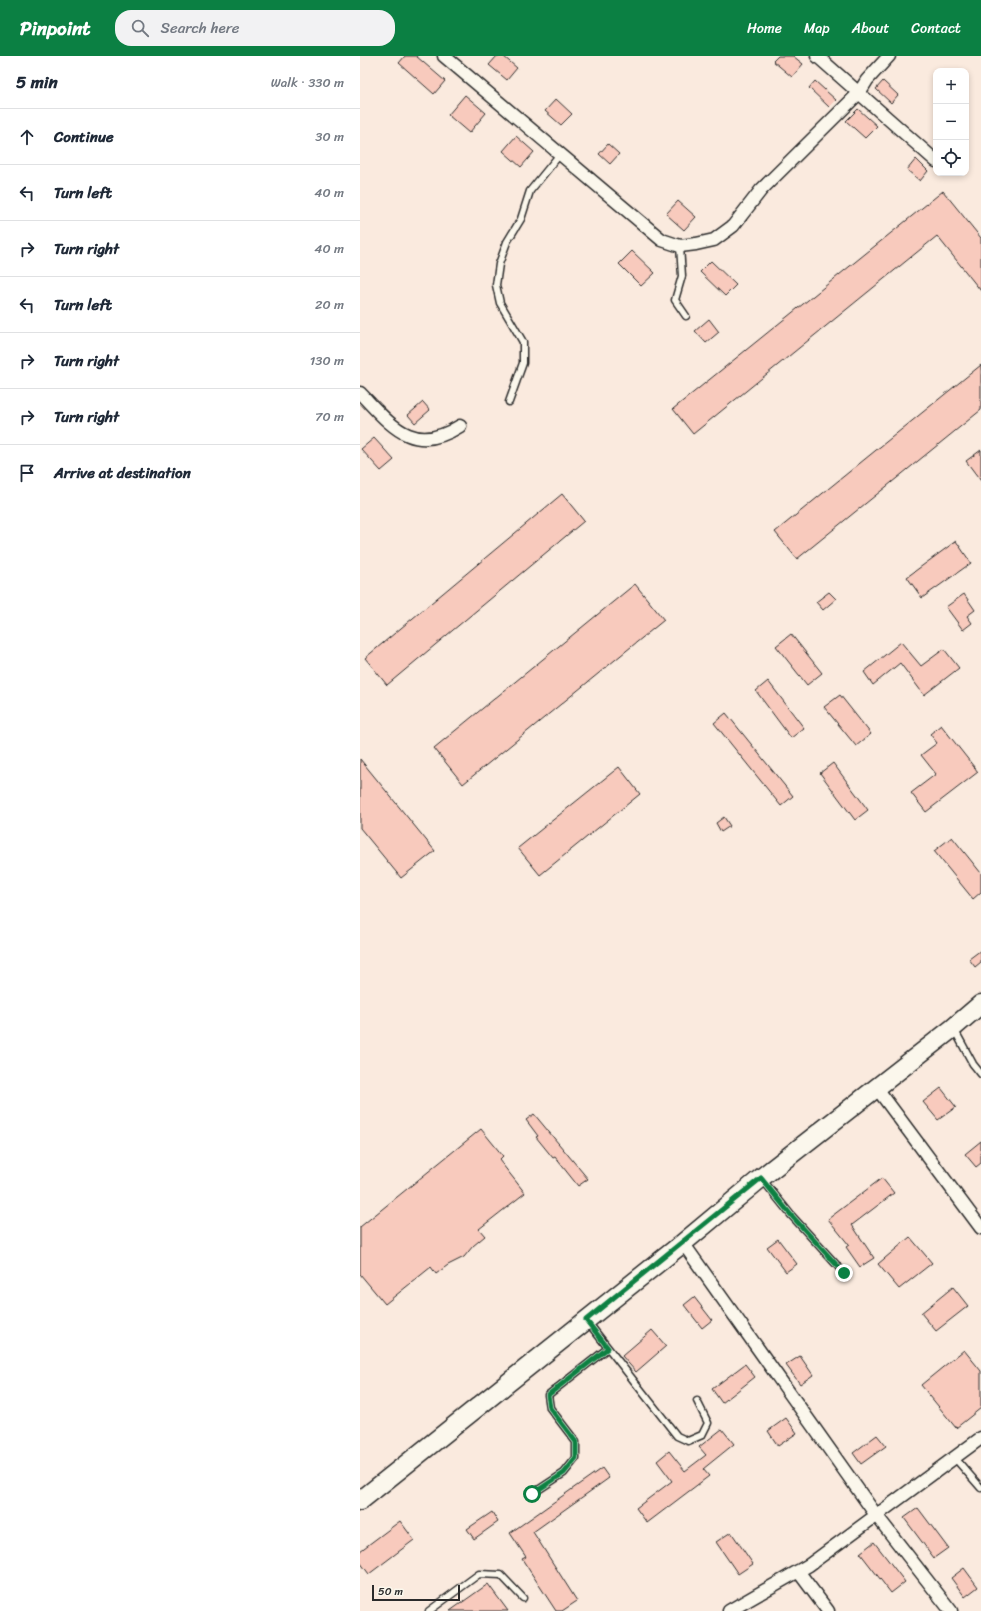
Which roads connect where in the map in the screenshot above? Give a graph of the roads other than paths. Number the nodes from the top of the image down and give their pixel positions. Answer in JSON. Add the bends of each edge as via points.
{"nodes":[{"id":1,"x":444,"y":56,"type":"edge"},
{"id":2,"x":817,"y":56,"type":"edge"},
{"id":3,"x":889,"y":56,"type":"edge"},
{"id":4,"x":859,"y":93,"type":"junction"},
{"id":5,"x":560,"y":153,"type":"junction"},
{"id":6,"x":933,"y":158,"type":"edge"},
{"id":7,"x":680,"y":246,"type":"junction"},
{"id":8,"x":686,"y":316,"type":"dead end"},
{"id":9,"x":360,"y":393,"type":"edge"},
{"id":10,"x":509,"y":402,"type":"dead end"},
{"id":11,"x":460,"y":426,"type":"dead end"},
{"id":12,"x":981,"y":1004,"type":"edge"},
{"id":13,"x":953,"y":1028,"type":"junction"},
{"id":14,"x":981,"y":1074,"type":"edge"},
{"id":15,"x":876,"y":1087,"type":"junction"},
{"id":16,"x":761,"y":1178,"type":"junction"},
{"id":17,"x":981,"y":1228,"type":"edge"},
{"id":18,"x":683,"y":1243,"type":"junction"},
{"id":19,"x":844,"y":1273,"type":"dead end"},
{"id":20,"x":586,"y":1320,"type":"junction"},
{"id":21,"x":608,"y":1348,"type":"junction"},
{"id":22,"x":697,"y":1401,"type":"dead end"},
{"id":23,"x":981,"y":1438,"type":"edge"},
{"id":24,"x":954,"y":1457,"type":"junction"},
{"id":25,"x":981,"y":1488,"type":"edge"},
{"id":26,"x":532,"y":1494,"type":"dead end"},
{"id":27,"x":360,"y":1501,"type":"edge"},
{"id":28,"x":876,"y":1515,"type":"junction"},
{"id":29,"x":798,"y":1571,"type":"junction"},
{"id":30,"x":523,"y":1598,"type":"dead end"},
{"id":31,"x":429,"y":1611,"type":"edge"},
{"id":32,"x":729,"y":1611,"type":"edge"},
{"id":33,"x":828,"y":1611,"type":"edge"},
{"id":34,"x":951,"y":1611,"type":"edge"}],
"edges":[{"from":1,"to":5,"type":"street"},
{"from":2,"to":4,"type":"street"},
{"from":3,"to":4,"type":"street"},
{"from":4,"to":6,"type":"street"},
{"from":4,"to":7,"type":"street","via":[[760,190],[733,226],[714,240]]},
{"from":5,"to":7,"type":"street","via":[[662,240]]},
{"from":5,"to":10,"type":"lane","via":[[530,191],[499,264],[496,285],[500,303],[523,342],[523,363]]},
{"from":7,"to":8,"type":"lane","via":[[682,276],[675,300]]},
{"from":9,"to":11,"type":"street","via":[[402,433],[418,439],[446,436]]},
{"from":12,"to":13,"type":"main road"},
{"from":13,"to":14,"type":"lane"},
{"from":13,"to":15,"type":"main road"},
{"from":15,"to":16,"type":"main road"},
{"from":15,"to":17,"type":"street"},
{"from":16,"to":18,"type":"main road"},
{"from":16,"to":19,"type":"lane"},
{"from":18,"to":20,"type":"main road"},
{"from":18,"to":28,"type":"street"},
{"from":20,"to":21,"type":"lane"},
{"from":20,"to":27,"type":"main road"},
{"from":21,"to":22,"type":"lane","via":[[677,1436],[688,1441],[702,1435],[708,1422]]},
{"from":21,"to":26,"type":"lane","via":[[548,1395],[550,1408],[576,1442],[576,1458],[564,1473]]},
{"from":23,"to":24,"type":"street"},
{"from":24,"to":25,"type":"lane"},
{"from":24,"to":28,"type":"street"},
{"from":28,"to":29,"type":"street"},
{"from":28,"to":34,"type":"street"},
{"from":29,"to":32,"type":"street"},
{"from":29,"to":33,"type":"street"},
{"from":30,"to":31,"type":"lane","via":[[501,1574],[479,1574]]}]}
